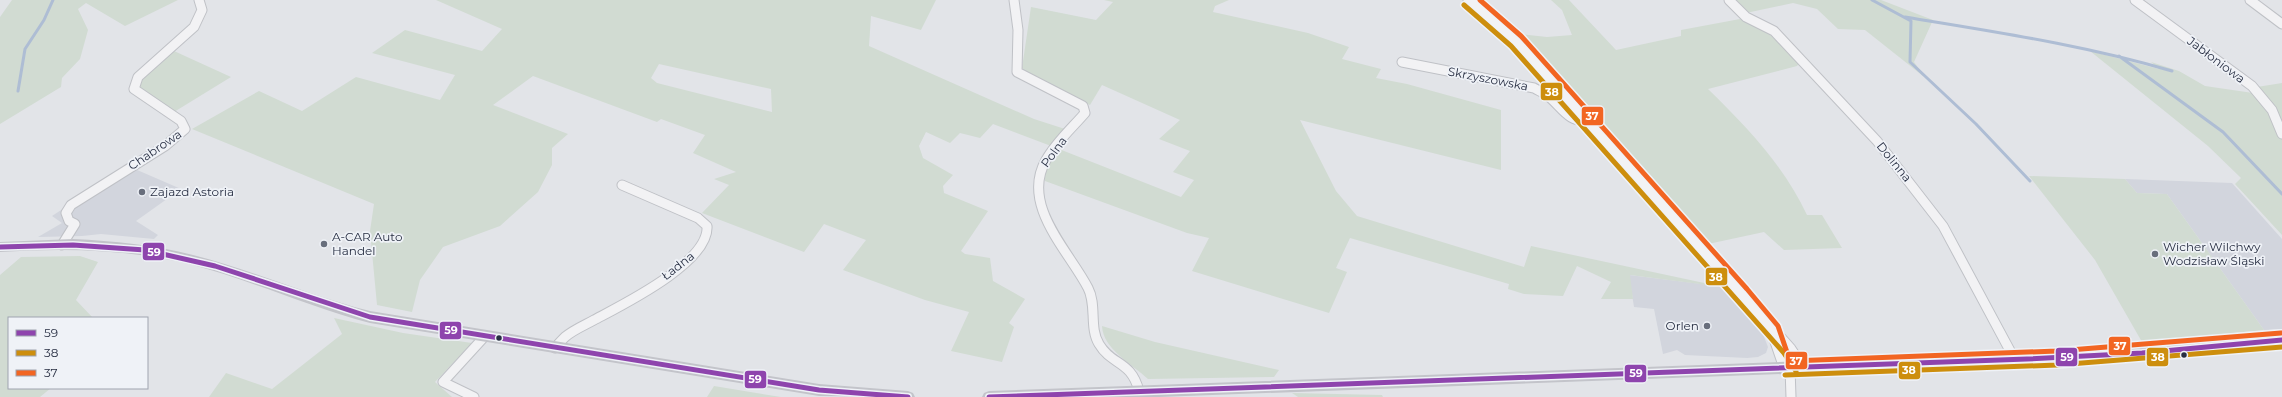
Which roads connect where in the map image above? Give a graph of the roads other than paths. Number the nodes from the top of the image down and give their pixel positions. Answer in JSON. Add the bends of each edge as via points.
{"nodes":[{"id":1,"x":199,"y":0,"type":"edge"},
{"id":2,"x":1014,"y":0,"type":"edge"},
{"id":3,"x":1468,"y":0,"type":"edge"},
{"id":4,"x":1729,"y":0,"type":"edge"},
{"id":5,"x":2135,"y":0,"type":"edge"},
{"id":6,"x":2250,"y":0,"type":"edge"},
{"id":7,"x":2282,"y":24,"type":"edge"},
{"id":8,"x":1402,"y":62,"type":"dead end"},
{"id":9,"x":1588,"y":120,"type":"junction"},
{"id":10,"x":2282,"y":134,"type":"edge"},
{"id":11,"x":622,"y":185,"type":"dead end"},
{"id":12,"x":62,"y":245,"type":"junction"},
{"id":13,"x":0,"y":248,"type":"edge"},
{"id":14,"x":1772,"y":329,"type":"junction"},
{"id":15,"x":485,"y":336,"type":"junction"},
{"id":16,"x":2282,"y":340,"type":"edge"},
{"id":17,"x":555,"y":348,"type":"junction"},
{"id":18,"x":2014,"y":360,"type":"junction"},
{"id":19,"x":1792,"y":367,"type":"junction"},
{"id":20,"x":1139,"y":391,"type":"junction"},
{"id":21,"x":474,"y":397,"type":"edge"},
{"id":22,"x":908,"y":397,"type":"edge"},
{"id":23,"x":989,"y":397,"type":"edge"},
{"id":24,"x":1791,"y":397,"type":"edge"}],
"edges":[{"from":1,"to":12,"type":"street","name":"Chabrowa","via":[[202,10],[194,27],[138,77],[134,84],[134,89],[181,121],[185,129],[165,146],[71,205],[66,213],[69,221],[75,224]]},
{"from":2,"to":20,"type":"street","name":"Polna","via":[[1018,26],[1018,48],[1014,64],[1017,72],[1083,106],[1085,113],[1045,160],[1038,176],[1041,207],[1089,289],[1094,301],[1095,334],[1100,346],[1136,375]]},
{"from":3,"to":9,"type":"street","via":[[1516,41]]},
{"from":4,"to":18,"type":"street","name":"Dolinna","via":[[1746,17],[1774,31],[1877,141],[1943,226]]},
{"from":5,"to":10,"type":"street","name":"Jabłoniowa","via":[[2252,86],[2272,110]]},
{"from":6,"to":7,"type":"street"},
{"from":8,"to":9,"type":"street","name":"Skrzyszowska","via":[[1534,88],[1547,95],[1573,120]]},
{"from":9,"to":14,"type":"street"},
{"from":11,"to":17,"type":"street","name":"Ładna","via":[[698,218],[707,226],[708,236],[694,255],[673,272],[566,336]]},
{"from":12,"to":13,"type":"main road"},
{"from":12,"to":15,"type":"main road","via":[[117,246],[178,257],[370,317]]},
{"from":14,"to":19,"type":"street"},
{"from":14,"to":19,"type":"street","via":[[1790,349]]},
{"from":15,"to":17,"type":"main road"},
{"from":15,"to":21,"type":"street","via":[[443,382]]},
{"from":16,"to":18,"type":"main road"},
{"from":17,"to":22,"type":"main road","via":[[819,390]]},
{"from":18,"to":19,"type":"main road"},
{"from":19,"to":20,"type":"main road"},
{"from":19,"to":24,"type":"street"},
{"from":20,"to":23,"type":"main road"}]}
